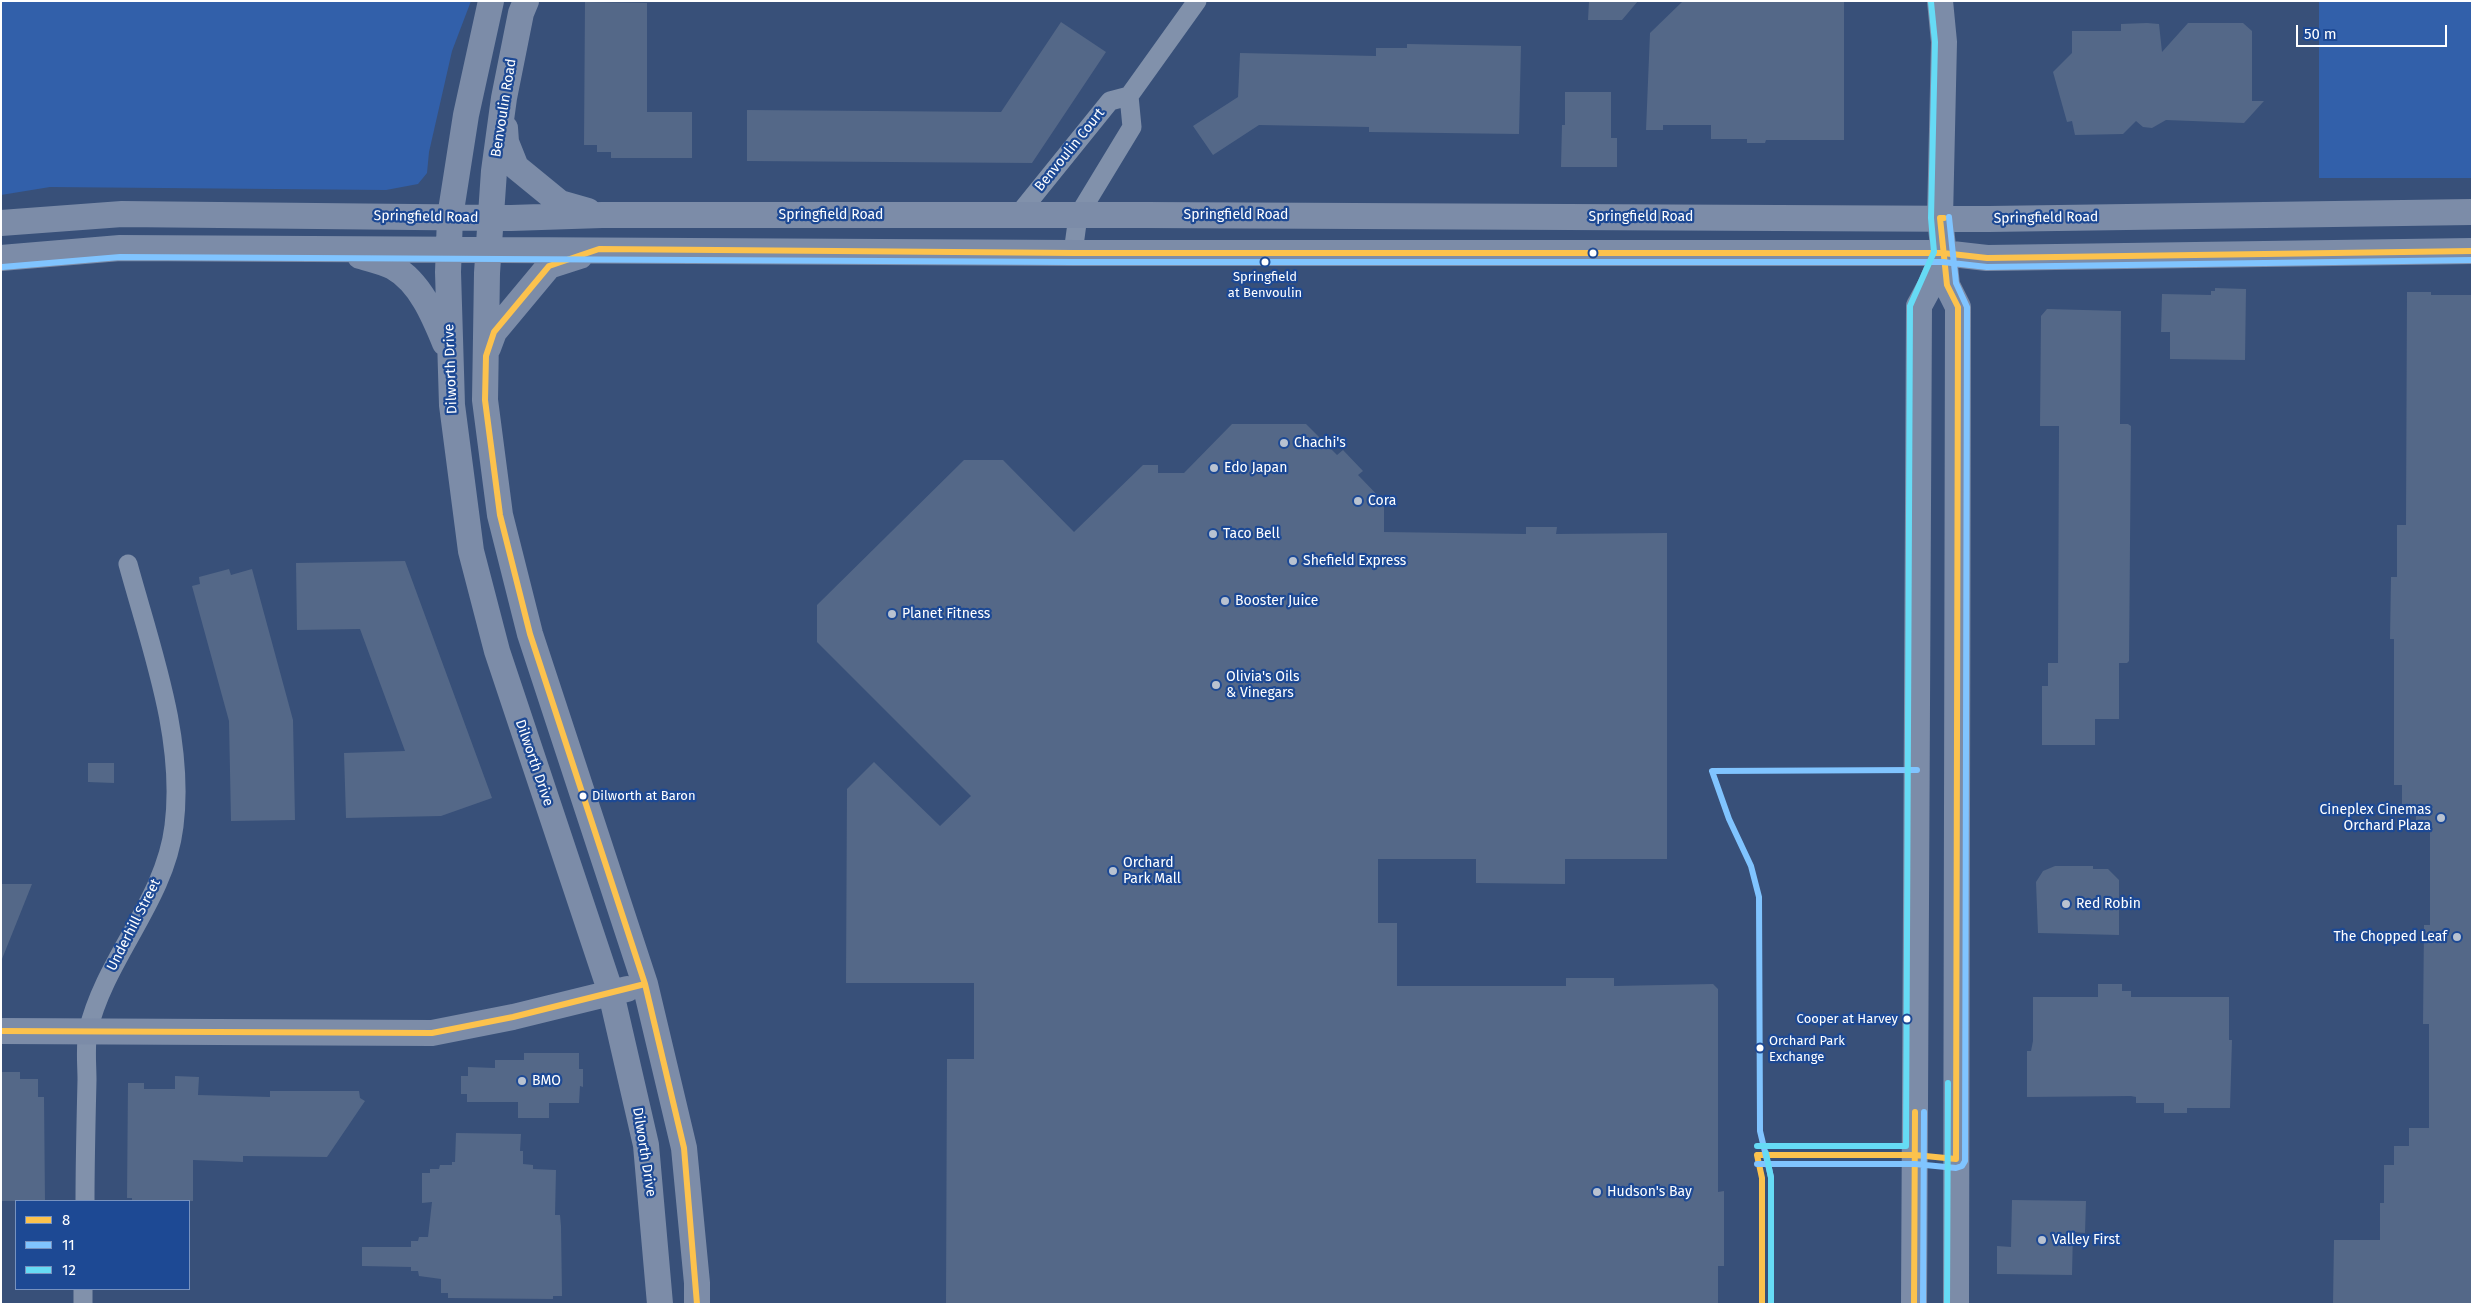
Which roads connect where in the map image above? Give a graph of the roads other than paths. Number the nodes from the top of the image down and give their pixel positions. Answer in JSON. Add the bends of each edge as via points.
{"nodes":[{"id":1,"x":491,"y":1,"type":"edge"},
{"id":2,"x":526,"y":1,"type":"edge"},
{"id":3,"x":1197,"y":1,"type":"edge"},
{"id":4,"x":1940,"y":1,"type":"edge"},
{"id":5,"x":1129,"y":96,"type":"junction"},
{"id":6,"x":504,"y":98,"type":"junction"},
{"id":7,"x":2472,"y":212,"type":"edge"},
{"id":8,"x":602,"y":215,"type":"junction"},
{"id":9,"x":1018,"y":215,"type":"junction"},
{"id":10,"x":1078,"y":216,"type":"junction"},
{"id":11,"x":450,"y":217,"type":"junction"},
{"id":12,"x":491,"y":217,"type":"junction"},
{"id":13,"x":1940,"y":218,"type":"junction"},
{"id":14,"x":1,"y":223,"type":"edge"},
{"id":15,"x":341,"y":249,"type":"junction"},
{"id":16,"x":599,"y":249,"type":"junction"},
{"id":17,"x":448,"y":250,"type":"junction"},
{"id":18,"x":488,"y":250,"type":"junction"},
{"id":19,"x":2472,"y":251,"type":"edge"},
{"id":20,"x":1073,"y":253,"type":"junction"},
{"id":21,"x":1943,"y":253,"type":"junction"},
{"id":22,"x":1,"y":258,"type":"edge"},
{"id":23,"x":486,"y":356,"type":"junction"},
{"id":24,"x":450,"y":357,"type":"junction"},
{"id":25,"x":128,"y":564,"type":"dead end"},
{"id":26,"x":645,"y":984,"type":"junction"},
{"id":27,"x":611,"y":993,"type":"junction"},
{"id":28,"x":1,"y":1031,"type":"edge"},
{"id":29,"x":88,"y":1032,"type":"junction"},
{"id":30,"x":85,"y":1200,"type":"edge"},
{"id":31,"x":83,"y":1290,"type":"edge"},
{"id":32,"x":83,"y":1304,"type":"edge"},
{"id":33,"x":660,"y":1304,"type":"edge"},
{"id":34,"x":697,"y":1304,"type":"edge"},
{"id":35,"x":1914,"y":1304,"type":"edge"},
{"id":36,"x":1956,"y":1304,"type":"edge"}],
"edges":[{"from":1,"to":11,"type":"main road","via":[[466,115]]},
{"from":2,"to":6,"type":"main road","name":"Benvoulin Road"},
{"from":3,"to":5,"type":"street"},
{"from":4,"to":13,"type":"main road","via":[[1944,42]]},
{"from":5,"to":9,"type":"street","name":"Benvoulin Court","via":[[1110,101]]},
{"from":5,"to":10,"type":"street","via":[[1132,127]]},
{"from":6,"to":8,"type":"main road","via":[[506,142],[516,167],[560,202]]},
{"from":6,"to":12,"type":"main road","name":"Benvoulin Road"},
{"from":7,"to":13,"type":"main road","name":"Springfield Road"},
{"from":8,"to":9,"type":"main road","name":"Springfield Road"},
{"from":8,"to":12,"type":"main road","name":"Springfield Road"},
{"from":9,"to":10,"type":"main road","name":"Springfield Road"},
{"from":10,"to":13,"type":"main road","name":"Springfield Road"},
{"from":10,"to":20,"type":"street"},
{"from":11,"to":12,"type":"main road","name":"Springfield Road"},
{"from":11,"to":14,"type":"main road","name":"Springfield Road","via":[[122,214]]},
{"from":11,"to":17,"type":"main road","name":"Dilworth Drive"},
{"from":12,"to":18,"type":"main road"},
{"from":13,"to":21,"type":"main road"},
{"from":15,"to":17,"type":"main road"},
{"from":15,"to":22,"type":"main road","via":[[120,248]]},
{"from":15,"to":24,"type":"main road","via":[[394,267],[414,284],[434,316]]},
{"from":16,"to":18,"type":"main road"},
{"from":16,"to":20,"type":"main road"},
{"from":16,"to":23,"type":"main road","via":[[549,266],[494,332]]},
{"from":17,"to":18,"type":"main road"},
{"from":17,"to":24,"type":"main road","name":"Dilworth Drive"},
{"from":18,"to":23,"type":"main road"},
{"from":19,"to":21,"type":"main road","via":[[1987,258]]},
{"from":20,"to":21,"type":"main road"},
{"from":21,"to":35,"type":"main road","via":[[1919,306]]},
{"from":21,"to":36,"type":"main road","via":[[1947,285],[1958,307]]},
{"from":23,"to":26,"type":"main road","via":[[485,400],[500,515],[528,625]]},
{"from":24,"to":27,"type":"main road","name":"Dilworth Drive","via":[[452,405],[471,551],[497,651]]},
{"from":25,"to":29,"type":"street","name":"Underhill Street","via":[[174,747],[178,782],[174,828],[155,890],[110,972]]},
{"from":26,"to":27,"type":"main road"},
{"from":26,"to":34,"type":"main road","via":[[684,1148]]},
{"from":27,"to":29,"type":"main road","via":[[432,1033]]},
{"from":27,"to":33,"type":"main road","name":"Dilworth Drive","via":[[646,1145]]},
{"from":28,"to":29,"type":"main road"},
{"from":29,"to":30,"type":"street","name":"Underhill Street"},
{"from":31,"to":32,"type":"street"}]}
